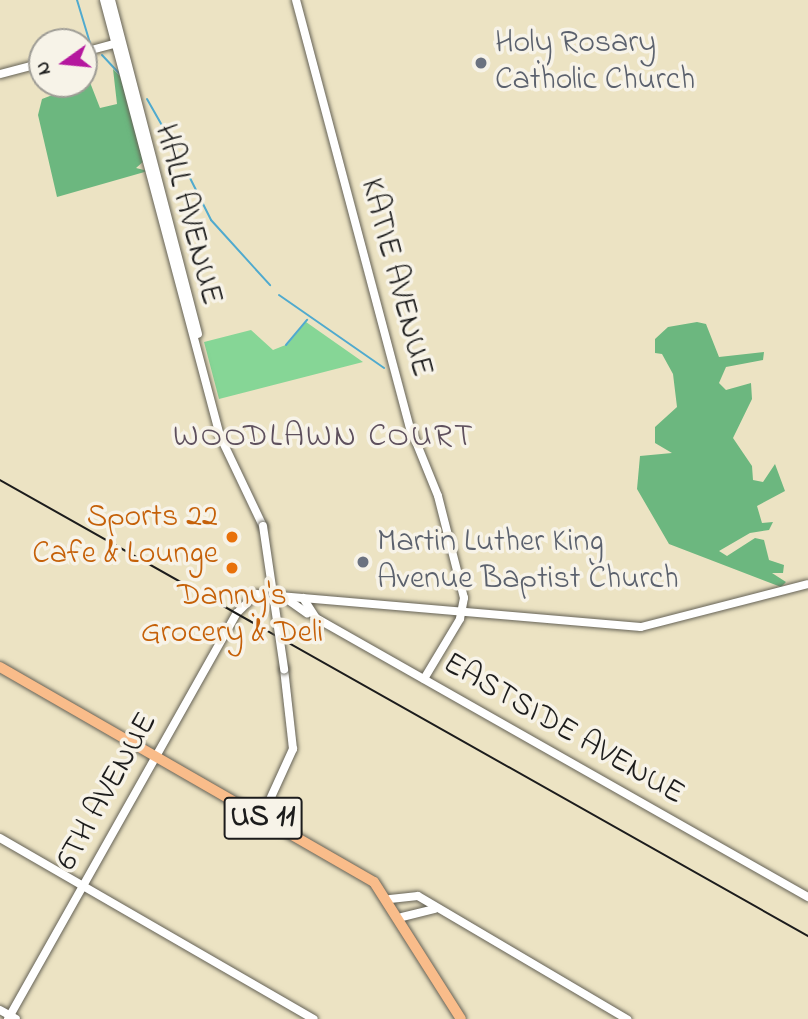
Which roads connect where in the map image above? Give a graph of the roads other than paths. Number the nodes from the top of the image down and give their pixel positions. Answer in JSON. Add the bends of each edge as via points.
{"nodes":[{"id":1,"x":104,"y":0,"type":"edge"},
{"id":2,"x":111,"y":0,"type":"edge"},
{"id":3,"x":296,"y":0,"type":"edge"},
{"id":4,"x":119,"y":43,"type":"junction"},
{"id":5,"x":98,"y":48,"type":"edge"},
{"id":6,"x":28,"y":67,"type":"edge"},
{"id":7,"x":0,"y":74,"type":"edge"},
{"id":8,"x":808,"y":584,"type":"edge"},
{"id":9,"x":281,"y":594,"type":"junction"},
{"id":10,"x":303,"y":598,"type":"junction"},
{"id":11,"x":464,"y":612,"type":"junction"},
{"id":12,"x":308,"y":614,"type":"junction"},
{"id":13,"x":0,"y":667,"type":"edge"},
{"id":14,"x":424,"y":679,"type":"junction"},
{"id":15,"x":155,"y":758,"type":"junction"},
{"id":16,"x":262,"y":817,"type":"junction"},
{"id":17,"x":0,"y":838,"type":"edge"},
{"id":18,"x":83,"y":886,"type":"junction"},
{"id":19,"x":808,"y":897,"type":"edge"},
{"id":20,"x":390,"y":899,"type":"junction"},
{"id":21,"x":438,"y":909,"type":"junction"},
{"id":22,"x":402,"y":917,"type":"junction"},
{"id":23,"x":0,"y":1010,"type":"edge"},
{"id":24,"x":11,"y":1018,"type":"edge"},
{"id":25,"x":314,"y":1019,"type":"edge"},
{"id":26,"x":461,"y":1019,"type":"edge"},
{"id":27,"x":627,"y":1019,"type":"edge"}],
"edges":[{"from":1,"to":4,"type":"street","name":"HALL AVENUE"},
{"from":2,"to":4,"type":"street","name":"HALL AVENUE"},
{"from":3,"to":11,"type":"street","name":"KATIE AVENUE","via":[[410,427],[438,496]]},
{"from":4,"to":5,"type":"street"},
{"from":4,"to":16,"type":"street","name":"HALL AVENUE","bridge":true,"via":[[224,442],[263,526],[292,714],[293,749]]},
{"from":6,"to":7,"type":"street"},
{"from":8,"to":11,"type":"street","via":[[651,626]]},
{"from":9,"to":10,"type":"street"},
{"from":9,"to":12,"type":"street","name":"EASTSIDE AVENUE"},
{"from":9,"to":15,"type":"street","name":"6TH AVENUE","via":[[256,594],[237,612]]},
{"from":10,"to":11,"type":"street"},
{"from":10,"to":12,"type":"street"},
{"from":11,"to":14,"type":"street"},
{"from":12,"to":14,"type":"street","name":"EASTSIDE AVENUE"},
{"from":13,"to":15,"type":"main road","number":"US 11"},
{"from":14,"to":19,"type":"street","name":"EASTSIDE AVENUE"},
{"from":15,"to":16,"type":"main road","number":"US 11"},
{"from":15,"to":18,"type":"street","name":"6TH AVENUE"},
{"from":16,"to":20,"type":"main road","number":"US 11","via":[[369,878]]},
{"from":17,"to":18,"type":"street"},
{"from":18,"to":24,"type":"street","name":"6TH AVENUE"},
{"from":18,"to":25,"type":"street"},
{"from":20,"to":21,"type":"street","via":[[414,895]]},
{"from":20,"to":22,"type":"main road","number":"US 11"},
{"from":21,"to":22,"type":"street"},
{"from":21,"to":27,"type":"street"},
{"from":22,"to":26,"type":"main road","number":"US 11"},
{"from":23,"to":24,"type":"street"}]}
